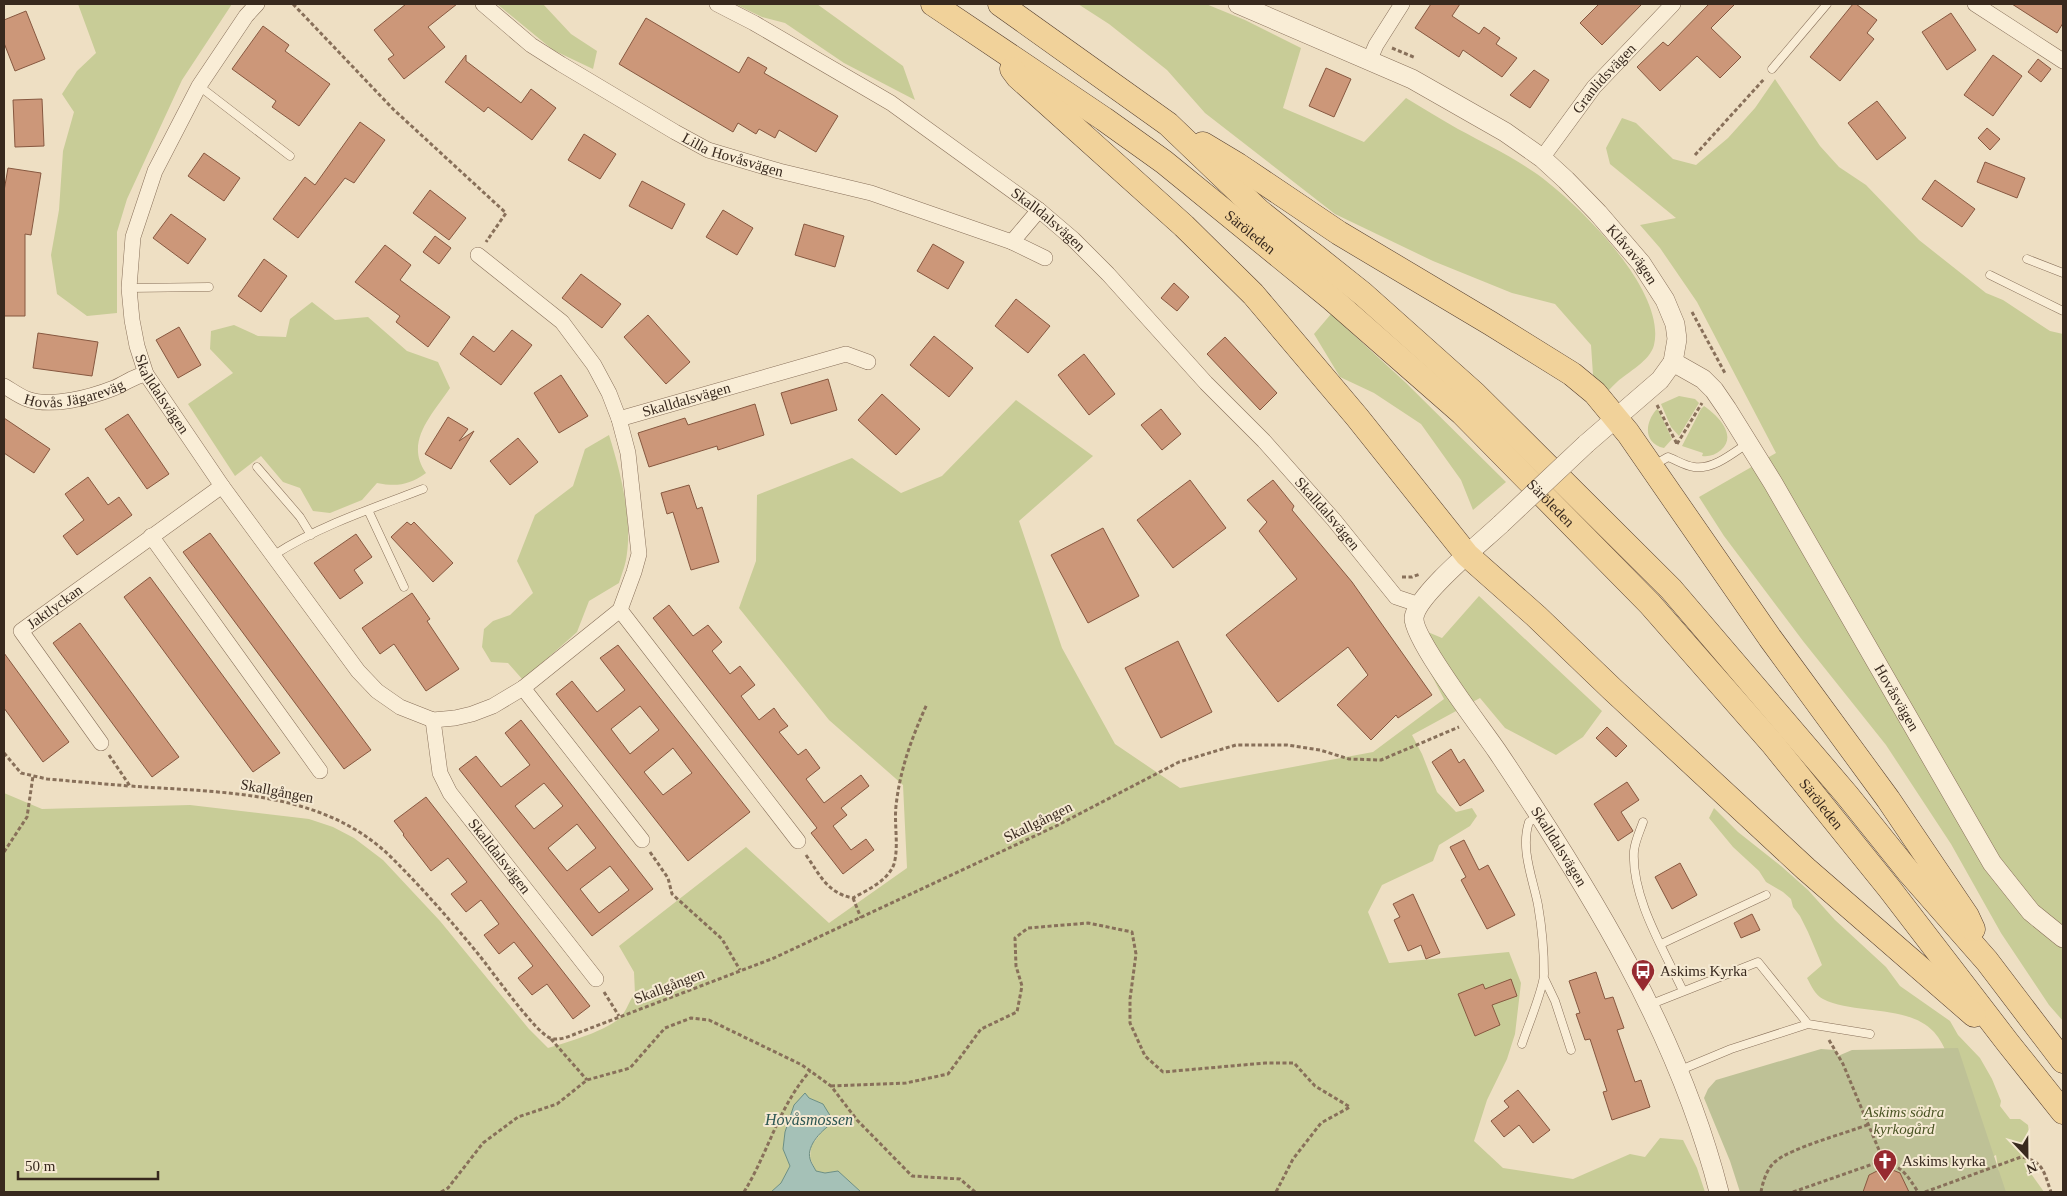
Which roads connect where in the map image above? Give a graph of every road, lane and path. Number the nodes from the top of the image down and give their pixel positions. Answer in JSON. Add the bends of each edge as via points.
{"nodes":[{"id":1,"x":257,"y":4,"type":"edge"},
{"id":2,"x":293,"y":4,"type":"edge"},
{"id":3,"x":483,"y":4,"type":"edge"},
{"id":4,"x":717,"y":4,"type":"edge"},
{"id":5,"x":933,"y":4,"type":"edge"},
{"id":6,"x":1000,"y":4,"type":"edge"},
{"id":7,"x":1238,"y":4,"type":"edge"},
{"id":8,"x":1402,"y":4,"type":"edge"},
{"id":9,"x":1673,"y":4,"type":"edge"},
{"id":10,"x":1827,"y":4,"type":"edge"},
{"id":11,"x":1975,"y":4,"type":"edge"},
{"id":12,"x":996,"y":46,"type":"junction"},
{"id":13,"x":1369,"y":60,"type":"junction"},
{"id":14,"x":2063,"y":61,"type":"edge"},
{"id":15,"x":1772,"y":69,"type":"joint"},
{"id":16,"x":199,"y":86,"type":"junction"},
{"id":17,"x":1168,"y":124,"type":"junction"},
{"id":18,"x":1695,"y":155,"type":"dead end"},
{"id":19,"x":290,"y":156,"type":"dead end"},
{"id":20,"x":1542,"y":158,"type":"junction"},
{"id":21,"x":1038,"y":210,"type":"junction"},
{"id":22,"x":1012,"y":242,"type":"junction"},
{"id":23,"x":478,"y":255,"type":"joint"},
{"id":24,"x":1044,"y":258,"type":"dead end"},
{"id":25,"x":2027,"y":259,"type":"dead end"},
{"id":26,"x":2063,"y":273,"type":"edge"},
{"id":27,"x":1990,"y":275,"type":"dead end"},
{"id":28,"x":208,"y":287,"type":"dead end"},
{"id":29,"x":129,"y":288,"type":"junction"},
{"id":30,"x":2063,"y":311,"type":"edge"},
{"id":31,"x":868,"y":362,"type":"dead end"},
{"id":32,"x":1673,"y":362,"type":"junction"},
{"id":33,"x":146,"y":374,"type":"junction"},
{"id":34,"x":4,"y":386,"type":"edge"},
{"id":35,"x":1714,"y":390,"type":"junction"},
{"id":36,"x":1616,"y":418,"type":"junction"},
{"id":37,"x":619,"y":420,"type":"junction"},
{"id":38,"x":1748,"y":443,"type":"junction"},
{"id":39,"x":1660,"y":462,"type":"junction"},
{"id":40,"x":257,"y":467,"type":"dead end"},
{"id":41,"x":222,"y":486,"type":"junction"},
{"id":42,"x":422,"y":488,"type":"dead end"},
{"id":43,"x":368,"y":510,"type":"junction"},
{"id":44,"x":311,"y":535,"type":"junction"},
{"id":45,"x":151,"y":536,"type":"junction"},
{"id":46,"x":274,"y":555,"type":"junction"},
{"id":47,"x":1468,"y":555,"type":"junction"},
{"id":48,"x":1422,"y":572,"type":"dead end"},
{"id":49,"x":1398,"y":576,"type":"dead end"},
{"id":50,"x":404,"y":587,"type":"dead end"},
{"id":51,"x":1420,"y":605,"type":"junction"},
{"id":52,"x":620,"y":610,"type":"junction"},
{"id":53,"x":523,"y":688,"type":"junction"},
{"id":54,"x":927,"y":704,"type":"dead end"},
{"id":55,"x":432,"y":720,"type":"junction"},
{"id":56,"x":1476,"y":720,"type":"junction"},
{"id":57,"x":101,"y":743,"type":"joint"},
{"id":58,"x":4,"y":753,"type":"edge"},
{"id":59,"x":320,"y":771,"type":"dead end"},
{"id":60,"x":33,"y":776,"type":"junction"},
{"id":61,"x":130,"y":786,"type":"junction"},
{"id":62,"x":1539,"y":816,"type":"junction"},
{"id":63,"x":1643,"y":822,"type":"dead end"},
{"id":64,"x":642,"y":840,"type":"joint"},
{"id":65,"x":798,"y":841,"type":"joint"},
{"id":66,"x":4,"y":852,"type":"edge"},
{"id":67,"x":1766,"y":895,"type":"dead end"},
{"id":68,"x":853,"y":898,"type":"junction"},
{"id":69,"x":861,"y":918,"type":"junction"},
{"id":70,"x":2063,"y":938,"type":"edge"},
{"id":71,"x":1661,"y":944,"type":"junction"},
{"id":72,"x":1987,"y":961,"type":"junction"},
{"id":73,"x":740,"y":970,"type":"junction"},
{"id":74,"x":1544,"y":978,"type":"junction"},
{"id":75,"x":596,"y":979,"type":"joint"},
{"id":76,"x":1683,"y":991,"type":"junction"},
{"id":77,"x":1649,"y":1005,"type":"junction"},
{"id":78,"x":619,"y":1016,"type":"junction"},
{"id":79,"x":1808,"y":1024,"type":"junction"},
{"id":80,"x":1870,"y":1034,"type":"dead end"},
{"id":81,"x":551,"y":1038,"type":"junction"},
{"id":82,"x":1829,"y":1039,"type":"dead end"},
{"id":83,"x":2008,"y":1043,"type":"junction"},
{"id":84,"x":1522,"y":1044,"type":"dead end"},
{"id":85,"x":1572,"y":1050,"type":"dead end"},
{"id":86,"x":2063,"y":1061,"type":"edge"},
{"id":87,"x":810,"y":1070,"type":"junction"},
{"id":88,"x":1678,"y":1071,"type":"junction"},
{"id":89,"x":587,"y":1080,"type":"junction"},
{"id":90,"x":831,"y":1086,"type":"junction"},
{"id":91,"x":2063,"y":1112,"type":"edge"},
{"id":92,"x":1867,"y":1125,"type":"junction"},
{"id":93,"x":1884,"y":1162,"type":"junction"},
{"id":94,"x":441,"y":1192,"type":"edge"},
{"id":95,"x":744,"y":1192,"type":"edge"},
{"id":96,"x":975,"y":1192,"type":"edge"},
{"id":97,"x":1276,"y":1192,"type":"edge"},
{"id":98,"x":1719,"y":1192,"type":"edge"},
{"id":99,"x":1761,"y":1192,"type":"edge"},
{"id":100,"x":1793,"y":1192,"type":"edge"},
{"id":101,"x":1918,"y":1192,"type":"edge"},
{"id":102,"x":1926,"y":1192,"type":"edge"},
{"id":103,"x":2051,"y":1192,"type":"edge"}],
"edges":[{"from":1,"to":16,"type":"street","name":"Skalldalsvägen"},
{"from":2,"to":23,"type":"path","via":[[392,109],[506,213]]},
{"from":3,"to":22,"type":"street","name":"Lilla Hovåsvägen","via":[[553,60],[708,150],[871,193]]},
{"from":4,"to":21,"type":"street","name":"Skalldalsvägen","via":[[891,103]]},
{"from":5,"to":12,"type":"main road","name":"Säröleden"},
{"from":6,"to":17,"type":"main road","name":"Säröleden"},
{"from":7,"to":13,"type":"street","name":"Klåvavägen"},
{"from":8,"to":13,"type":"street"},
{"from":9,"to":20,"type":"street","name":"Granlidsvägen","via":[[1594,87]]},
{"from":10,"to":15,"type":"lane"},
{"from":11,"to":14,"type":"street"},
{"from":12,"to":47,"type":"main road","via":[[1018,77],[1184,226],[1253,294],[1358,417]]},
{"from":12,"to":83,"type":"main road","name":"Säröleden","via":[[1164,162],[1325,293],[1462,413],[1643,598],[1772,743]]},
{"from":13,"to":20,"type":"street","name":"Klåvavägen","via":[[1412,78],[1505,132]]},
{"from":15,"to":18,"type":"path"},
{"from":16,"to":19,"type":"lane"},
{"from":16,"to":29,"type":"street","name":"Skalldalsvägen","via":[[155,171],[142,206],[133,237]]},
{"from":17,"to":36,"type":"main road","via":[[1238,165],[1339,233],[1572,374],[1595,393]]},
{"from":17,"to":72,"type":"main road","name":"Säröleden","via":[[1259,211],[1363,294],[1475,394],[1671,589]]},
{"from":20,"to":32,"type":"street","name":"Klåvavägen","via":[[1598,213],[1655,284],[1674,324],[1677,339]]},
{"from":21,"to":22,"type":"street"},
{"from":21,"to":51,"type":"street","name":"Skalldalsvägen","via":[[1108,274],[1200,378],[1264,441],[1396,597]]},
{"from":22,"to":24,"type":"street","name":"Lilla Hovåsvägen"},
{"from":23,"to":37,"type":"street","name":"Skalldalsvägen","via":[[562,322],[594,365]]},
{"from":25,"to":26,"type":"lane"},
{"from":27,"to":30,"type":"lane"},
{"from":28,"to":29,"type":"lane"},
{"from":29,"to":33,"type":"street","name":"Skalldalsvägen","via":[[137,346]]},
{"from":31,"to":37,"type":"street","name":"Skalldalsvägen","via":[[846,354]]},
{"from":32,"to":35,"type":"street","name":"Hovåsvägen","via":[[1703,379]]},
{"from":32,"to":36,"type":"street","name":"Klåvavägen","via":[[1660,380]]},
{"from":33,"to":34,"type":"street","name":"Hovås Jägareväg","via":[[82,398],[50,402],[28,400]]},
{"from":33,"to":41,"type":"street","name":"Skalldalsvägen"},
{"from":35,"to":38,"type":"street","name":"Hovåsvägen"},
{"from":35,"to":39,"type":"path","via":[[1683,436]]},
{"from":36,"to":39,"type":"main road"},
{"from":36,"to":47,"type":"street","name":"Klåvavägen","bridge":true},
{"from":37,"to":52,"type":"street","name":"Skalldalsvägen","via":[[628,453],[639,554]]},
{"from":38,"to":39,"type":"lane","via":[[1708,466],[1697,468]]},
{"from":38,"to":70,"type":"street","name":"Hovåsvägen","via":[[1992,863],[2031,912]]},
{"from":39,"to":72,"type":"main road","via":[[1770,638],[1967,916]]},
{"from":40,"to":44,"type":"lane","via":[[300,517]]},
{"from":41,"to":45,"type":"street","name":"Jaktlyckan"},
{"from":41,"to":46,"type":"street","name":"Skalldalsvägen"},
{"from":42,"to":43,"type":"lane"},
{"from":43,"to":44,"type":"lane"},
{"from":43,"to":50,"type":"lane"},
{"from":44,"to":46,"type":"lane"},
{"from":45,"to":57,"type":"street","name":"Jaktlyckan","via":[[21,631]]},
{"from":45,"to":59,"type":"street"},
{"from":46,"to":55,"type":"street","name":"Skalldalsvägen","via":[[358,671],[377,691],[400,707]]},
{"from":47,"to":51,"type":"street","name":"Klåvavägen","via":[[1429,592]]},
{"from":47,"to":83,"type":"main road","via":[[1806,869]]},
{"from":48,"to":49,"type":"path","via":[[1412,577]]},
{"from":51,"to":56,"type":"street","name":"Skalldalsvägen","via":[[1414,617],[1416,630]]},
{"from":52,"to":53,"type":"street","name":"Skalldalsvägen"},
{"from":52,"to":65,"type":"street"},
{"from":53,"to":55,"type":"street","name":"Skalldalsvägen","via":[[472,714]]},
{"from":53,"to":64,"type":"street"},
{"from":54,"to":68,"type":"path","via":[[901,770],[895,808],[893,865],[880,882]]},
{"from":55,"to":75,"type":"street","name":"Skalldalsvägen","via":[[440,773],[450,793]]},
{"from":56,"to":62,"type":"street","name":"Skalldalsvägen"},
{"from":56,"to":69,"type":"path","name":"Skallgången","via":[[1381,760],[1348,759],[1320,750],[1287,745],[1236,745],[1179,762],[1056,826]]},
{"from":57,"to":61,"type":"path"},
{"from":58,"to":60,"type":"path","name":"Skallgången","via":[[21,773]]},
{"from":60,"to":61,"type":"path","name":"Skallgången","via":[[47,780]]},
{"from":60,"to":66,"type":"path","via":[[27,817]]},
{"from":61,"to":81,"type":"path","name":"Skallgången","via":[[266,798],[320,811],[344,821],[393,859],[542,1032]]},
{"from":62,"to":74,"type":"lane","via":[[1530,822],[1526,836],[1529,873],[1544,944]]},
{"from":62,"to":77,"type":"street","name":"Skalldalsvägen","via":[[1617,942]]},
{"from":63,"to":71,"type":"lane","via":[[1634,849],[1636,874],[1649,921]]},
{"from":64,"to":73,"type":"path","via":[[668,878],[672,894],[722,940]]},
{"from":65,"to":68,"type":"path","via":[[824,882],[840,896]]},
{"from":67,"to":71,"type":"lane"},
{"from":68,"to":69,"type":"path"},
{"from":69,"to":73,"type":"path","name":"Skallgången"},
{"from":71,"to":76,"type":"lane"},
{"from":72,"to":86,"type":"main road","name":"Säröleden"},
{"from":73,"to":78,"type":"path","name":"Skallgången"},
{"from":74,"to":84,"type":"lane"},
{"from":74,"to":85,"type":"lane"},
{"from":75,"to":78,"type":"path","name":"Skallgången"},
{"from":76,"to":77,"type":"lane"},
{"from":76,"to":79,"type":"lane","via":[[1758,962]]},
{"from":77,"to":88,"type":"street","name":"Skalldalsvägen"},
{"from":78,"to":81,"type":"path","name":"Skallgången","via":[[562,1038]]},
{"from":79,"to":80,"type":"lane"},
{"from":79,"to":88,"type":"lane","via":[[1731,1049]]},
{"from":81,"to":89,"type":"path"},
{"from":82,"to":92,"type":"path","via":[[1843,1064]]},
{"from":83,"to":91,"type":"main road","name":"Säröleden"},
{"from":87,"to":89,"type":"path","via":[[709,1020],[691,1018],[665,1028],[630,1068]]},
{"from":87,"to":90,"type":"path"},
{"from":87,"to":95,"type":"path","via":[[776,1126],[756,1173]]},
{"from":88,"to":98,"type":"street","name":"Skalldalsvägen","via":[[1697,1119]]},
{"from":89,"to":94,"type":"path","via":[[557,1104],[518,1117],[483,1143],[448,1188]]},
{"from":90,"to":96,"type":"path","via":[[857,1120],[912,1176],[960,1179]]},
{"from":90,"to":97,"type":"path","via":[[906,1083],[948,1074],[981,1029],[1017,1012],[1022,986],[1016,966],[1015,938],[1028,928],[1088,922],[1132,932],[1136,954],[1130,1023],[1145,1056],[1163,1072],[1294,1063],[1315,1086],[1350,1106],[1321,1123],[1293,1159]]},
{"from":92,"to":93,"type":"path"},
{"from":92,"to":99,"type":"path","via":[[1776,1161],[1765,1177]]},
{"from":93,"to":100,"type":"path"},
{"from":93,"to":101,"type":"path","via":[[1897,1166]]},
{"from":102,"to":103,"type":"path","via":[[2021,1157],[2033,1159],[2041,1166]]}]}
